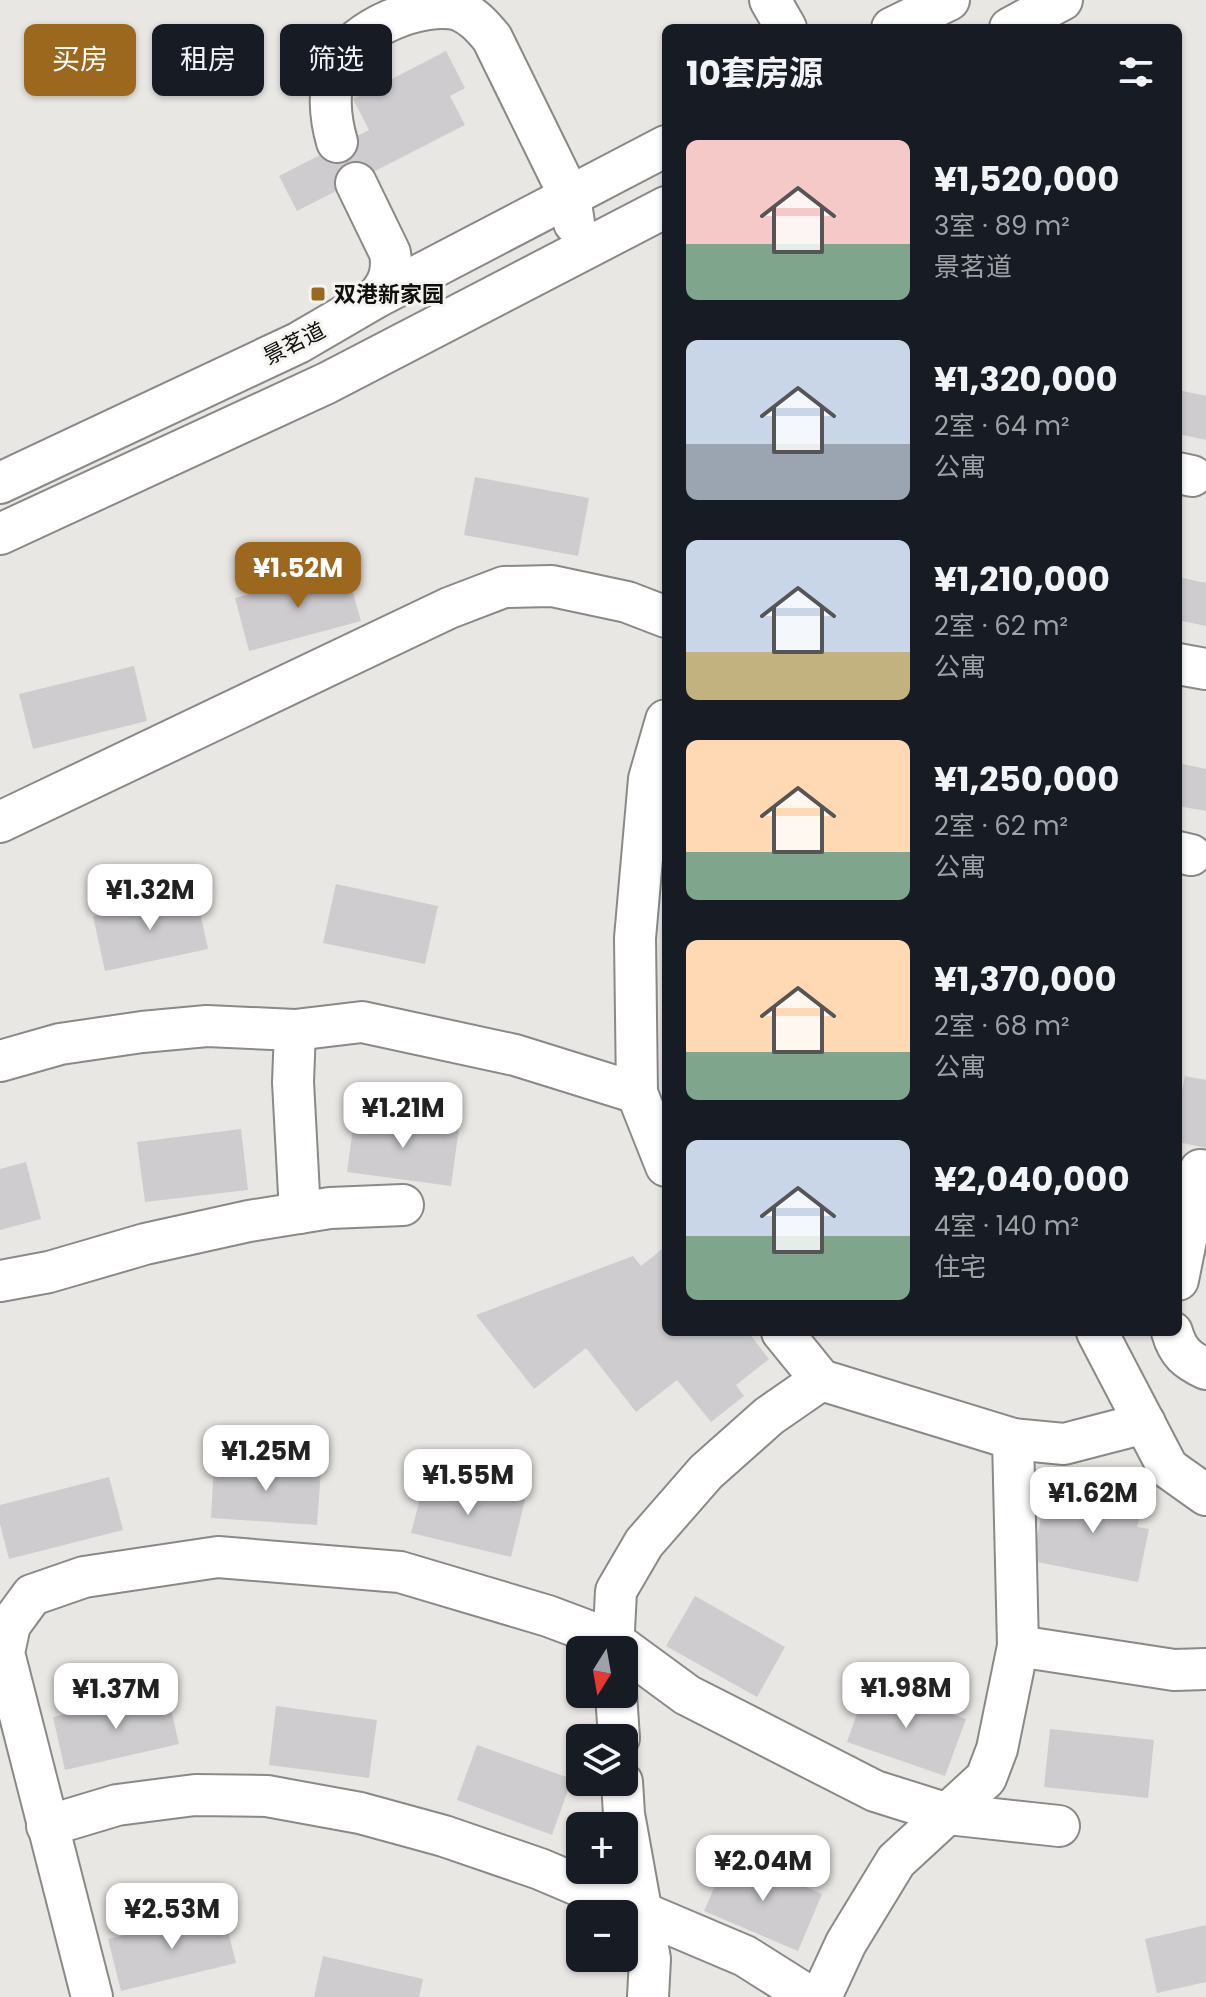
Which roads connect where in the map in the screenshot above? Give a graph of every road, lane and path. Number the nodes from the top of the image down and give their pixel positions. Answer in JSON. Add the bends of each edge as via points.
{"nodes":[{"id":1,"x":770,"y":0,"type":"edge"},
{"id":2,"x":949,"y":0,"type":"edge"},
{"id":3,"x":1062,"y":0,"type":"edge"},
{"id":4,"x":784,"y":24,"type":"edge"},
{"id":5,"x":900,"y":24,"type":"edge"},
{"id":6,"x":1017,"y":24,"type":"edge"},
{"id":7,"x":337,"y":142,"type":"dead end"},
{"id":8,"x":662,"y":148,"type":"edge"},
{"id":9,"x":356,"y":183,"type":"dead end"},
{"id":10,"x":570,"y":197,"type":"junction"},
{"id":11,"x":662,"y":209,"type":"edge"},
{"id":12,"x":557,"y":263,"type":"junction"},
{"id":13,"x":377,"y":297,"type":"junction"},
{"id":14,"x":0,"y":483,"type":"edge"},
{"id":15,"x":0,"y":534,"type":"edge"},
{"id":16,"x":662,"y":615,"type":"edge"},
{"id":17,"x":1182,"y":665,"type":"edge"},
{"id":18,"x":1206,"y":669,"type":"edge"},
{"id":19,"x":662,"y":734,"type":"edge"},
{"id":20,"x":0,"y":822,"type":"edge"},
{"id":21,"x":650,"y":998,"type":"edge"},
{"id":22,"x":295,"y":1030,"type":"junction"},
{"id":23,"x":0,"y":1061,"type":"edge"},
{"id":24,"x":637,"y":1093,"type":"junction"},
{"id":25,"x":662,"y":1156,"type":"edge"},
{"id":26,"x":1206,"y":1171,"type":"edge"},
{"id":27,"x":403,"y":1205,"type":"dead end"},
{"id":28,"x":300,"y":1213,"type":"junction"},
{"id":29,"x":1182,"y":1260,"type":"edge"},
{"id":30,"x":0,"y":1281,"type":"edge"},
{"id":31,"x":785,"y":1336,"type":"edge"},
{"id":32,"x":1099,"y":1336,"type":"edge"},
{"id":33,"x":1173,"y":1336,"type":"edge"},
{"id":34,"x":1206,"y":1369,"type":"edge"},
{"id":35,"x":821,"y":1380,"type":"junction"},
{"id":36,"x":1145,"y":1423,"type":"junction"},
{"id":37,"x":1013,"y":1439,"type":"junction"},
{"id":38,"x":1206,"y":1495,"type":"edge"},
{"id":39,"x":593,"y":1636,"type":"edge"},
{"id":40,"x":614,"y":1636,"type":"edge"},
{"id":41,"x":1018,"y":1646,"type":"junction"},
{"id":42,"x":638,"y":1662,"type":"edge"},
{"id":43,"x":1206,"y":1669,"type":"edge"},
{"id":44,"x":623,"y":1796,"type":"edge"},
{"id":45,"x":948,"y":1814,"type":"junction"},
{"id":46,"x":47,"y":1826,"type":"junction"},
{"id":47,"x":1059,"y":1826,"type":"dead end"},
{"id":48,"x":642,"y":1912,"type":"junction"},
{"id":49,"x":92,"y":1997,"type":"edge"},
{"id":50,"x":648,"y":1997,"type":"edge"},
{"id":51,"x":810,"y":1997,"type":"edge"},
{"id":52,"x":821,"y":1997,"type":"edge"}],
"edges":[{"from":1,"to":4,"type":"street"},
{"from":2,"to":5,"type":"street"},
{"from":3,"to":6,"type":"street"},
{"from":7,"to":10,"type":"street","via":[[332,93],[338,62],[348,46],[401,15],[440,6],[479,22],[492,38]]},
{"from":8,"to":10,"type":"street","name":"景茗道"},
{"from":9,"to":13,"type":"street","via":[[390,253],[389,279]]},
{"from":10,"to":12,"type":"street","via":[[574,228]]},
{"from":10,"to":13,"type":"street","name":"景茗道"},
{"from":11,"to":12,"type":"street"},
{"from":12,"to":15,"type":"street","via":[[327,383]]},
{"from":13,"to":14,"type":"street","name":"景茗道","via":[[298,343]]},
{"from":16,"to":20,"type":"street","via":[[552,586],[504,587],[449,608]]},
{"from":17,"to":18,"type":"street"},
{"from":19,"to":21,"type":"street","via":[[649,779],[635,938]]},
{"from":21,"to":24,"type":"street"},
{"from":22,"to":23,"type":"street","via":[[207,1026],[142,1032],[60,1044]]},
{"from":22,"to":24,"type":"street","via":[[362,1022],[515,1055]]},
{"from":22,"to":28,"type":"street"},
{"from":24,"to":25,"type":"street"},
{"from":26,"to":29,"type":"street","via":[[1200,1170]]},
{"from":27,"to":28,"type":"street"},
{"from":28,"to":30,"type":"street"},
{"from":31,"to":35,"type":"street"},
{"from":32,"to":36,"type":"street"},
{"from":33,"to":34,"type":"street","via":[[1186,1360]]},
{"from":35,"to":37,"type":"street"},
{"from":35,"to":40,"type":"street","via":[[769,1416],[706,1472],[644,1543],[616,1591]]},
{"from":36,"to":37,"type":"street","via":[[1064,1444]]},
{"from":36,"to":38,"type":"street","via":[[1168,1468]]},
{"from":37,"to":41,"type":"street"},
{"from":39,"to":46,"type":"street","via":[[548,1616],[400,1572],[218,1557],[84,1577],[32,1595],[10,1625],[4,1653]]},
{"from":41,"to":43,"type":"street","via":[[1174,1670]]},
{"from":41,"to":45,"type":"street","via":[[986,1778]]},
{"from":42,"to":45,"type":"street","via":[[687,1695],[875,1791]]},
{"from":44,"to":48,"type":"street"},
{"from":45,"to":47,"type":"street"},
{"from":45,"to":52,"type":"street","via":[[896,1861],[846,1943]]},
{"from":46,"to":48,"type":"street","via":[[117,1805],[195,1795],[267,1796],[444,1836]]},
{"from":46,"to":49,"type":"street"},
{"from":48,"to":50,"type":"street","via":[[650,1959]]},
{"from":48,"to":51,"type":"street","via":[[745,1956]]}]}
